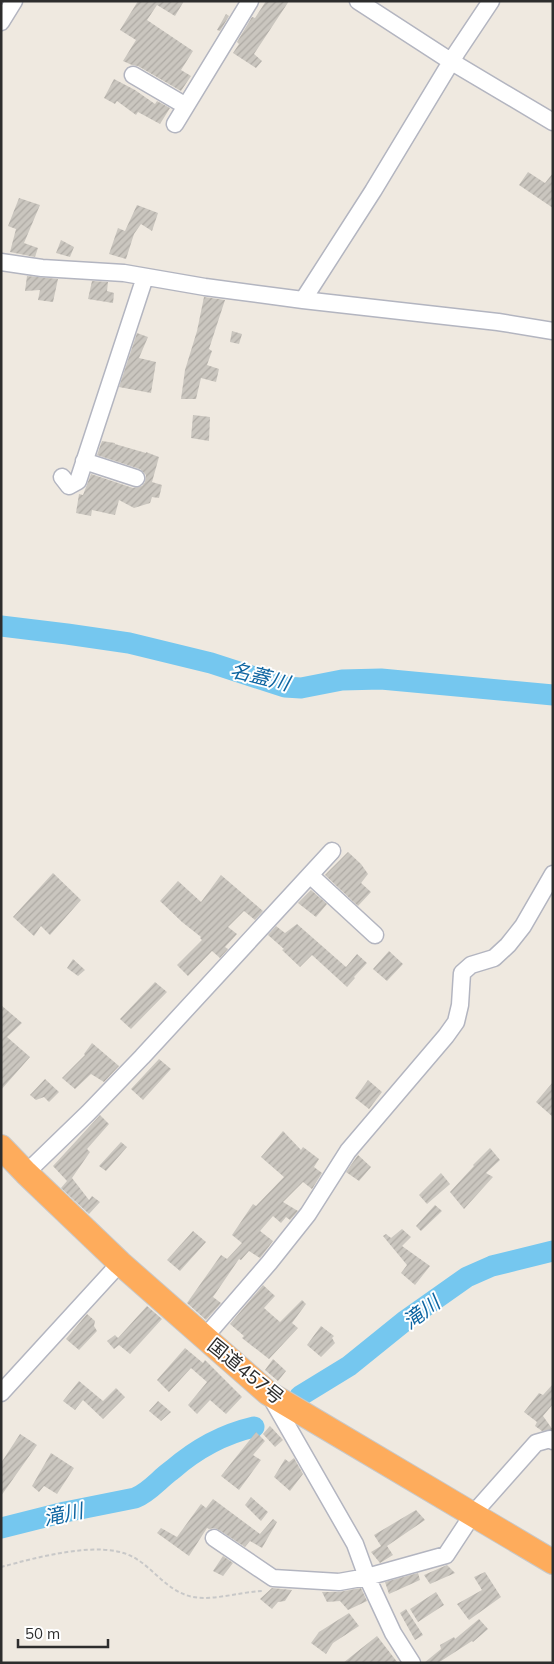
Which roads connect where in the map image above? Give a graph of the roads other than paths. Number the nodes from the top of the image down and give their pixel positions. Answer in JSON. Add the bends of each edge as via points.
{"nodes":[{"id":1,"x":14,"y":1,"type":"edge"},
{"id":2,"x":250,"y":1,"type":"edge"},
{"id":3,"x":358,"y":1,"type":"edge"},
{"id":4,"x":491,"y":1,"type":"edge"},
{"id":5,"x":1,"y":22,"type":"edge"},
{"id":6,"x":452,"y":62,"type":"junction"},
{"id":7,"x":133,"y":75,"type":"dead end"},
{"id":8,"x":186,"y":106,"type":"junction"},
{"id":9,"x":553,"y":122,"type":"edge"},
{"id":10,"x":175,"y":124,"type":"dead end"},
{"id":11,"x":1,"y":262,"type":"edge"},
{"id":12,"x":145,"y":277,"type":"junction"},
{"id":13,"x":304,"y":300,"type":"junction"},
{"id":14,"x":553,"y":331,"type":"edge"},
{"id":15,"x":84,"y":461,"type":"junction"},
{"id":16,"x":62,"y":477,"type":"dead end"},
{"id":17,"x":136,"y":478,"type":"dead end"},
{"id":18,"x":332,"y":852,"type":"dead end"},
{"id":19,"x":553,"y":874,"type":"edge"},
{"id":20,"x":311,"y":876,"type":"junction"},
{"id":21,"x":375,"y":935,"type":"dead end"},
{"id":22,"x":1,"y":1147,"type":"edge"},
{"id":23,"x":26,"y":1173,"type":"junction"},
{"id":24,"x":120,"y":1263,"type":"junction"},
{"id":25,"x":204,"y":1338,"type":"junction"},
{"id":26,"x":1,"y":1393,"type":"edge"},
{"id":27,"x":268,"y":1393,"type":"junction"},
{"id":28,"x":552,"y":1438,"type":"edge"},
{"id":29,"x":473,"y":1514,"type":"junction"},
{"id":30,"x":214,"y":1538,"type":"dead end"},
{"id":31,"x":553,"y":1562,"type":"edge"},
{"id":32,"x":367,"y":1577,"type":"junction"},
{"id":33,"x":412,"y":1663,"type":"edge"}],
"edges":[{"from":1,"to":5,"type":"street"},
{"from":2,"to":8,"type":"street"},
{"from":3,"to":6,"type":"street"},
{"from":4,"to":6,"type":"street"},
{"from":6,"to":9,"type":"street"},
{"from":6,"to":13,"type":"street"},
{"from":7,"to":8,"type":"street"},
{"from":8,"to":10,"type":"street"},
{"from":11,"to":12,"type":"street"},
{"from":12,"to":13,"type":"street"},
{"from":12,"to":15,"type":"street"},
{"from":13,"to":14,"type":"street"},
{"from":15,"to":16,"type":"street","via":[[78,481],[69,486]]},
{"from":15,"to":17,"type":"street"},
{"from":18,"to":20,"type":"street"},
{"from":19,"to":25,"type":"street","via":[[508,945],[494,958],[471,965],[462,973],[456,1022],[354,1143],[308,1214]]},
{"from":20,"to":21,"type":"street"},
{"from":20,"to":23,"type":"street","via":[[142,1058]]},
{"from":22,"to":23,"type":"highway","name":"国道457号"},
{"from":23,"to":24,"type":"highway","name":"国道457号"},
{"from":24,"to":25,"type":"highway","name":"国道457号"},
{"from":24,"to":26,"type":"street"},
{"from":25,"to":27,"type":"highway","name":"国道457号"},
{"from":27,"to":29,"type":"highway","name":"国道457号"},
{"from":27,"to":32,"type":"street","via":[[355,1544]]},
{"from":28,"to":29,"type":"street","via":[[536,1443]]},
{"from":29,"to":31,"type":"highway","name":"国道457号"},
{"from":29,"to":32,"type":"street","via":[[446,1555]]},
{"from":30,"to":32,"type":"street","via":[[273,1578],[339,1582]]},
{"from":32,"to":33,"type":"street","via":[[393,1633]]}]}
